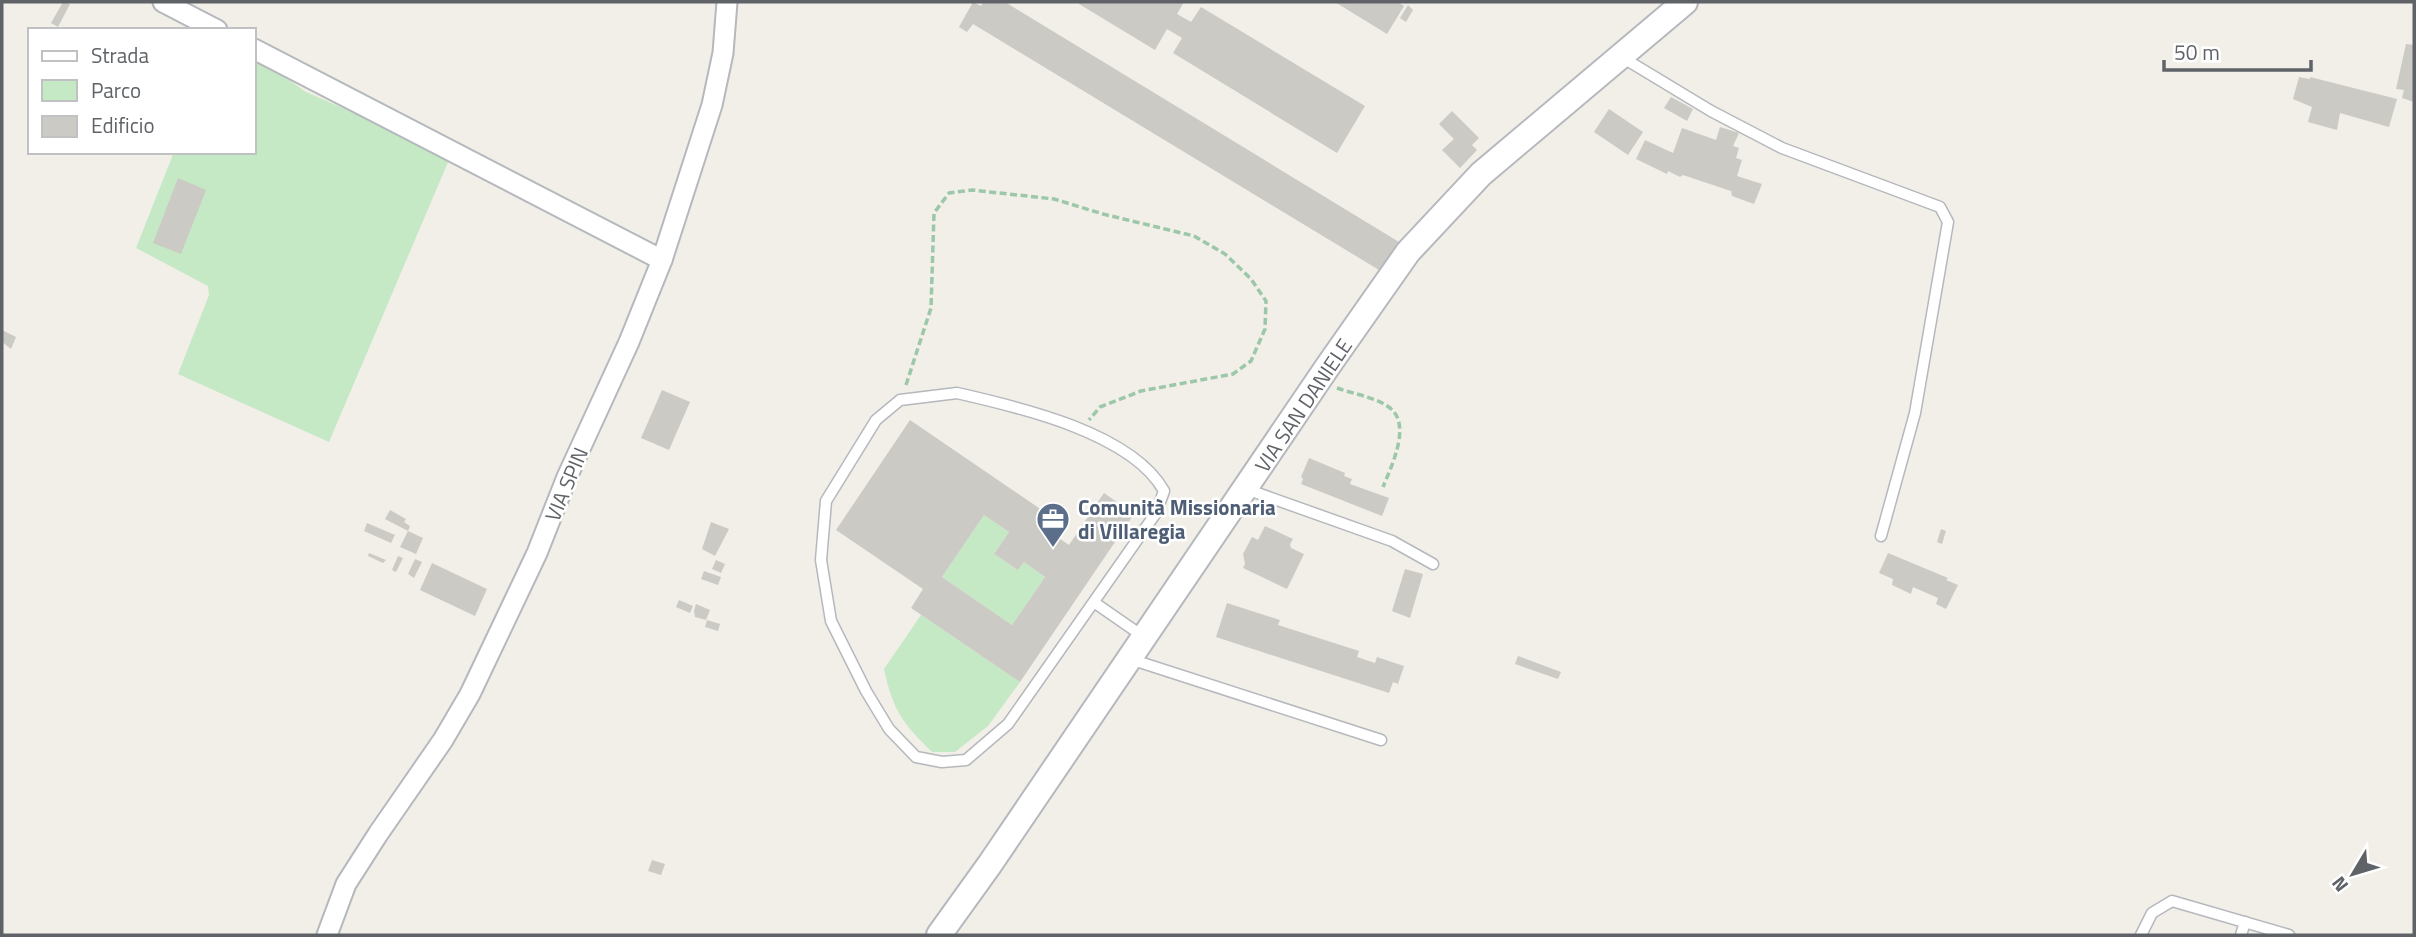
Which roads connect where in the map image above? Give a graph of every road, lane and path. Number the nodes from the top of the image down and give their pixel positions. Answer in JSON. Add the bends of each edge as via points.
{"nodes":[{"id":1,"x":163,"y":2,"type":"edge"},
{"id":2,"x":727,"y":2,"type":"edge"},
{"id":3,"x":1685,"y":2,"type":"edge"},
{"id":4,"x":213,"y":28,"type":"edge"},
{"id":5,"x":256,"y":50,"type":"edge"},
{"id":6,"x":1620,"y":56,"type":"junction"},
{"id":7,"x":662,"y":260,"type":"junction"},
{"id":8,"x":1318,"y":382,"type":"junction"},
{"id":9,"x":900,"y":400,"type":"junction"},
{"id":10,"x":1081,"y":430,"type":"junction"},
{"id":11,"x":1383,"y":487,"type":"dead end"},
{"id":12,"x":1245,"y":489,"type":"junction"},
{"id":13,"x":1881,"y":536,"type":"dead end"},
{"id":14,"x":1433,"y":564,"type":"dead end"},
{"id":15,"x":1095,"y":603,"type":"junction"},
{"id":16,"x":1145,"y":637,"type":"junction"},
{"id":17,"x":1130,"y":659,"type":"junction"},
{"id":18,"x":1381,"y":740,"type":"dead end"},
{"id":19,"x":2245,"y":922,"type":"junction"},
{"id":20,"x":327,"y":935,"type":"edge"},
{"id":21,"x":939,"y":935,"type":"edge"},
{"id":22,"x":2141,"y":935,"type":"edge"},
{"id":23,"x":2241,"y":935,"type":"edge"},
{"id":24,"x":2289,"y":935,"type":"edge"}],
"edges":[{"from":1,"to":4,"type":"street"},
{"from":2,"to":7,"type":"street","name":"VIA SPIN","via":[[712,105]]},
{"from":3,"to":6,"type":"street","name":"VIA SAN DANIELE"},
{"from":5,"to":7,"type":"street"},
{"from":6,"to":8,"type":"street","name":"VIA SAN DANIELE","via":[[1451,205],[1408,252]]},
{"from":6,"to":13,"type":"lane","via":[[1782,148],[1940,207],[1948,222],[1915,414]]},
{"from":7,"to":20,"type":"street","name":"VIA SPIN","via":[[487,660],[443,740],[346,884]]},
{"from":8,"to":11,"type":"path","via":[[1392,409],[1399,421],[1399,437]]},
{"from":8,"to":12,"type":"street","name":"VIA SAN DANIELE"},
{"from":9,"to":10,"type":"lane","via":[[957,393],[1015,406]]},
{"from":9,"to":10,"type":"path","via":[[931,308],[934,213],[949,193],[972,190],[1054,199],[1194,236],[1224,254],[1251,279],[1266,301],[1265,329],[1251,361],[1233,374],[1141,391],[1100,407]]},
{"from":9,"to":15,"type":"lane","via":[[876,420],[826,501],[821,560],[831,621],[889,729],[916,757],[966,760],[1009,724]]},
{"from":10,"to":15,"type":"lane","via":[[1121,450],[1155,475],[1164,491],[1156,513]]},
{"from":12,"to":14,"type":"lane","via":[[1392,541]]},
{"from":12,"to":16,"type":"street","name":"VIA SAN DANIELE"},
{"from":15,"to":16,"type":"lane"},
{"from":16,"to":17,"type":"street","name":"VIA SAN DANIELE"},
{"from":17,"to":18,"type":"lane"},
{"from":17,"to":21,"type":"street","name":"VIA SAN DANIELE"},
{"from":19,"to":22,"type":"lane","via":[[2172,901],[2152,913]]},
{"from":19,"to":23,"type":"lane"},
{"from":19,"to":24,"type":"lane"}]}
